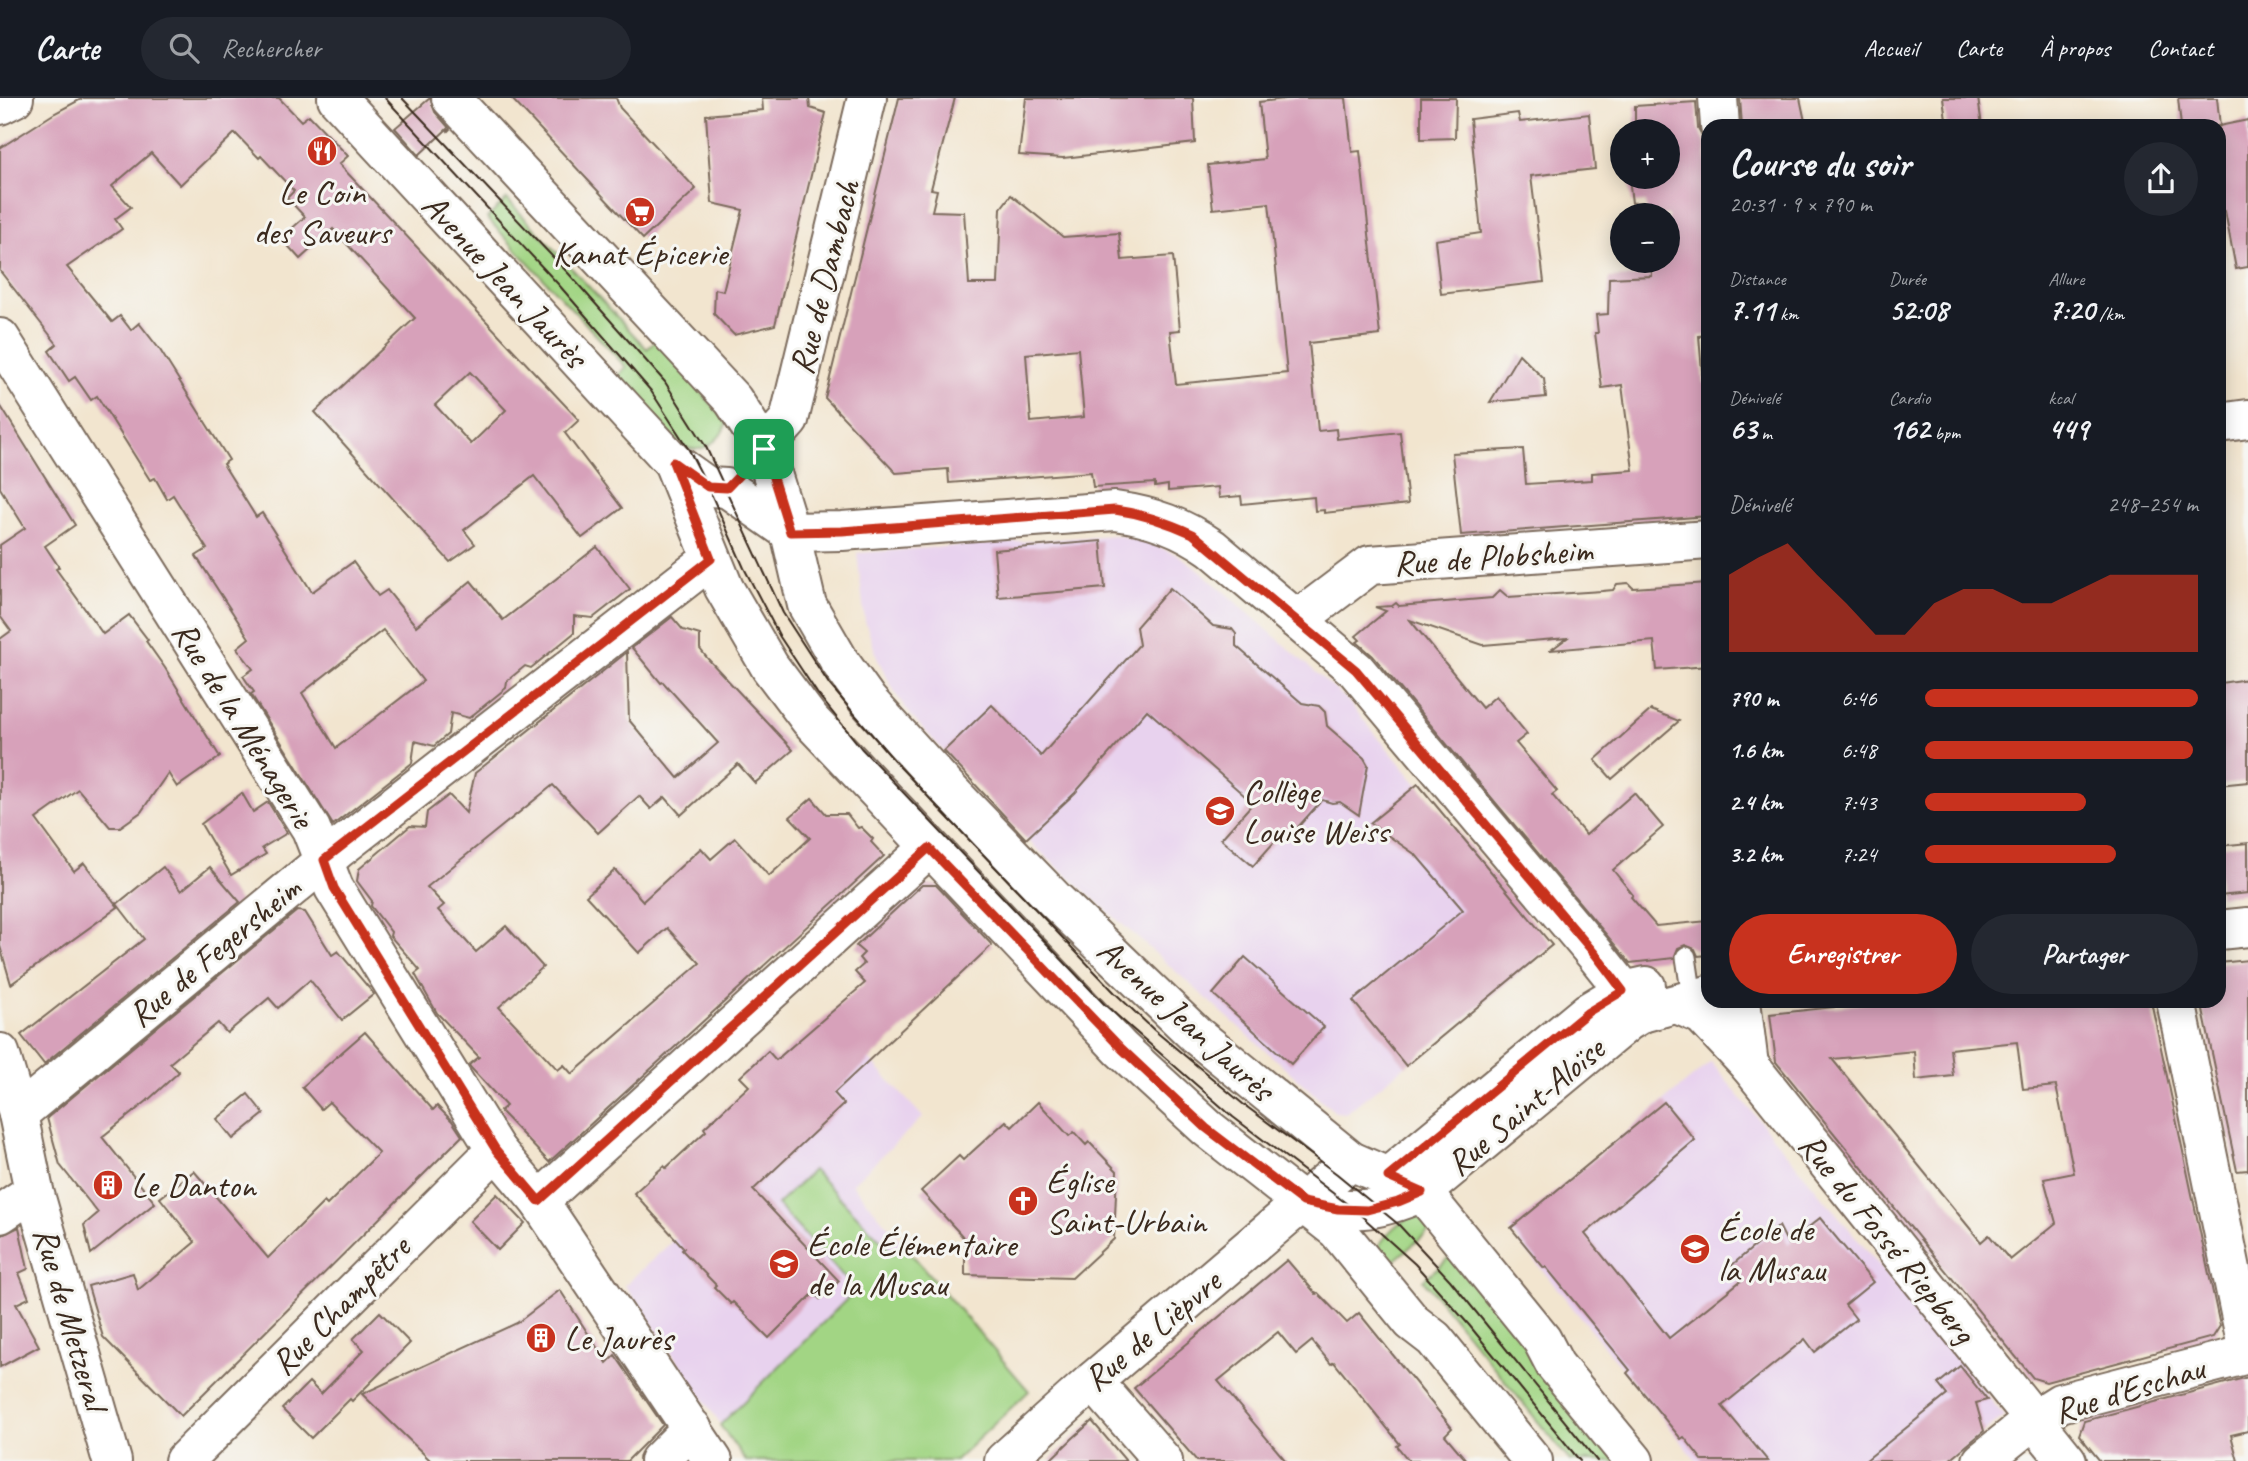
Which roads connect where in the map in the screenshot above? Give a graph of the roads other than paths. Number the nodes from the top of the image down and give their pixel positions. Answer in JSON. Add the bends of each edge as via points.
{"nodes":[{"id":1,"x":14,"y":98,"type":"edge"},
{"id":2,"x":337,"y":98,"type":"edge"},
{"id":3,"x":451,"y":98,"type":"edge"},
{"id":4,"x":867,"y":98,"type":"edge"},
{"id":5,"x":1718,"y":98,"type":"edge"},
{"id":6,"x":0,"y":104,"type":"edge"},
{"id":7,"x":1720,"y":119,"type":"edge"},
{"id":8,"x":0,"y":338,"type":"edge"},
{"id":9,"x":2248,"y":419,"type":"edge"},
{"id":10,"x":2226,"y":422,"type":"edge"},
{"id":11,"x":764,"y":449,"type":"junction"},
{"id":12,"x":673,"y":462,"type":"junction"},
{"id":13,"x":727,"y":488,"type":"junction"},
{"id":14,"x":790,"y":532,"type":"junction"},
{"id":15,"x":1701,"y":541,"type":"edge"},
{"id":16,"x":711,"y":559,"type":"junction"},
{"id":17,"x":1297,"y":620,"type":"junction"},
{"id":18,"x":929,"y":848,"type":"junction"},
{"id":19,"x":324,"y":860,"type":"junction"},
{"id":20,"x":2248,"y":927,"type":"edge"},
{"id":21,"x":2226,"y":929,"type":"edge"},
{"id":22,"x":1694,"y":985,"type":"edge"},
{"id":23,"x":1742,"y":1008,"type":"edge"},
{"id":24,"x":2177,"y":1008,"type":"edge"},
{"id":25,"x":1630,"y":1009,"type":"junction"},
{"id":26,"x":0,"y":1053,"type":"edge"},
{"id":27,"x":1749,"y":1065,"type":"junction"},
{"id":28,"x":18,"y":1114,"type":"junction"},
{"id":29,"x":496,"y":1150,"type":"junction"},
{"id":30,"x":1351,"y":1161,"type":"junction"},
{"id":31,"x":1405,"y":1184,"type":"junction"},
{"id":32,"x":34,"y":1191,"type":"junction"},
{"id":33,"x":539,"y":1201,"type":"junction"},
{"id":34,"x":1303,"y":1202,"type":"junction"},
{"id":35,"x":0,"y":1214,"type":"edge"},
{"id":36,"x":2248,"y":1353,"type":"edge"},
{"id":37,"x":1093,"y":1381,"type":"junction"},
{"id":38,"x":2033,"y":1420,"type":"junction"},
{"id":39,"x":692,"y":1428,"type":"junction"},
{"id":40,"x":112,"y":1461,"type":"edge"},
{"id":41,"x":184,"y":1461,"type":"edge"},
{"id":42,"x":659,"y":1461,"type":"edge"},
{"id":43,"x":713,"y":1461,"type":"edge"},
{"id":44,"x":1004,"y":1461,"type":"edge"},
{"id":45,"x":1163,"y":1461,"type":"edge"},
{"id":46,"x":1533,"y":1461,"type":"edge"},
{"id":47,"x":1634,"y":1461,"type":"edge"},
{"id":48,"x":1982,"y":1461,"type":"edge"},
{"id":49,"x":2067,"y":1461,"type":"edge"}],
"edges":[{"from":1,"to":6,"type":"street"},
{"from":2,"to":12,"type":"street","name":"Avenue Jean Jaurès"},
{"from":3,"to":11,"type":"street","name":"Avenue Jean Jaurès","via":[[733,400]]},
{"from":4,"to":11,"type":"street","name":"Rue de Dambach","via":[[789,420]]},
{"from":5,"to":7,"type":"street"},
{"from":8,"to":19,"type":"street","name":"Rue de la Ménagerie","via":[[311,829]]},
{"from":9,"to":10,"type":"street"},
{"from":11,"to":13,"type":"street"},
{"from":11,"to":14,"type":"street","name":"Avenue Jean Jaurès"},
{"from":12,"to":13,"type":"street","name":"Avenue Jean Jaurès","via":[[708,487]]},
{"from":12,"to":16,"type":"street","name":"Avenue Jean Jaurès"},
{"from":13,"to":14,"type":"street","name":"Avenue Jean Jaurès"},
{"from":14,"to":17,"type":"street","via":[[1115,510],[1141,514],[1193,534]]},
{"from":14,"to":30,"type":"street","name":"Avenue Jean Jaurès","via":[[811,613],[846,671],[895,732],[1055,900],[1196,1035]]},
{"from":15,"to":17,"type":"street","name":"Rue de Plobsheim","via":[[1370,565]]},
{"from":16,"to":18,"type":"street","name":"Avenue Jean Jaurès","via":[[771,667],[810,720]]},
{"from":16,"to":19,"type":"street","name":"Rue de Fegersheim"},
{"from":17,"to":25,"type":"street","via":[[1356,670],[1534,865]]},
{"from":18,"to":33,"type":"street"},
{"from":18,"to":34,"type":"street","name":"Avenue Jean Jaurès","via":[[1122,1049],[1206,1128]]},
{"from":19,"to":28,"type":"street","name":"Rue de Fegersheim"},
{"from":19,"to":29,"type":"street","name":"Rue de la Ménagerie","via":[[334,888]]},
{"from":20,"to":21,"type":"street"},
{"from":22,"to":25,"type":"street","name":"Rue Saint-Aloïse","via":[[1661,983]]},
{"from":22,"to":27,"type":"street","name":"Rue du Fossé Riepberg","via":[[1702,1015]]},
{"from":23,"to":27,"type":"street"},
{"from":24,"to":36,"type":"street"},
{"from":25,"to":31,"type":"street","name":"Rue Saint-Aloïse","via":[[1588,1012]]},
{"from":26,"to":28,"type":"street","name":"Rue de Metzeral"},
{"from":27,"to":38,"type":"street","name":"Rue du Fossé Riepberg"},
{"from":28,"to":32,"type":"street","name":"Rue de Metzeral"},
{"from":29,"to":33,"type":"street","name":"Rue de la Ménagerie"},
{"from":29,"to":41,"type":"street","name":"Rue Champêtre"},
{"from":30,"to":31,"type":"street","name":"Avenue Jean Jaurès"},
{"from":30,"to":34,"type":"street","name":"Rue de Lièpvre"},
{"from":31,"to":34,"type":"street","name":"Rue Saint-Aloïse","via":[[1398,1202],[1367,1210]]},
{"from":31,"to":47,"type":"street","name":"Avenue Jean Jaurès","via":[[1542,1340],[1555,1365]]},
{"from":32,"to":35,"type":"street"},
{"from":32,"to":40,"type":"street","name":"Rue de Metzeral"},
{"from":33,"to":39,"type":"street","name":"Rue de la Ménagerie"},
{"from":34,"to":37,"type":"street","name":"Rue de Lièpvre"},
{"from":34,"to":46,"type":"street","name":"Avenue Jean Jaurès","via":[[1337,1230],[1412,1322],[1434,1339]]},
{"from":36,"to":38,"type":"street","name":"Rue d'Eschau","via":[[2060,1403]]},
{"from":37,"to":44,"type":"street","name":"Rue de Lièpvre"},
{"from":37,"to":45,"type":"street"},
{"from":38,"to":48,"type":"street","name":"Rue d'Eschau"},
{"from":38,"to":49,"type":"street","name":"Rue du Fossé Riepberg"},
{"from":39,"to":42,"type":"street"},
{"from":39,"to":43,"type":"street","name":"Rue de la Ménagerie"}]}
